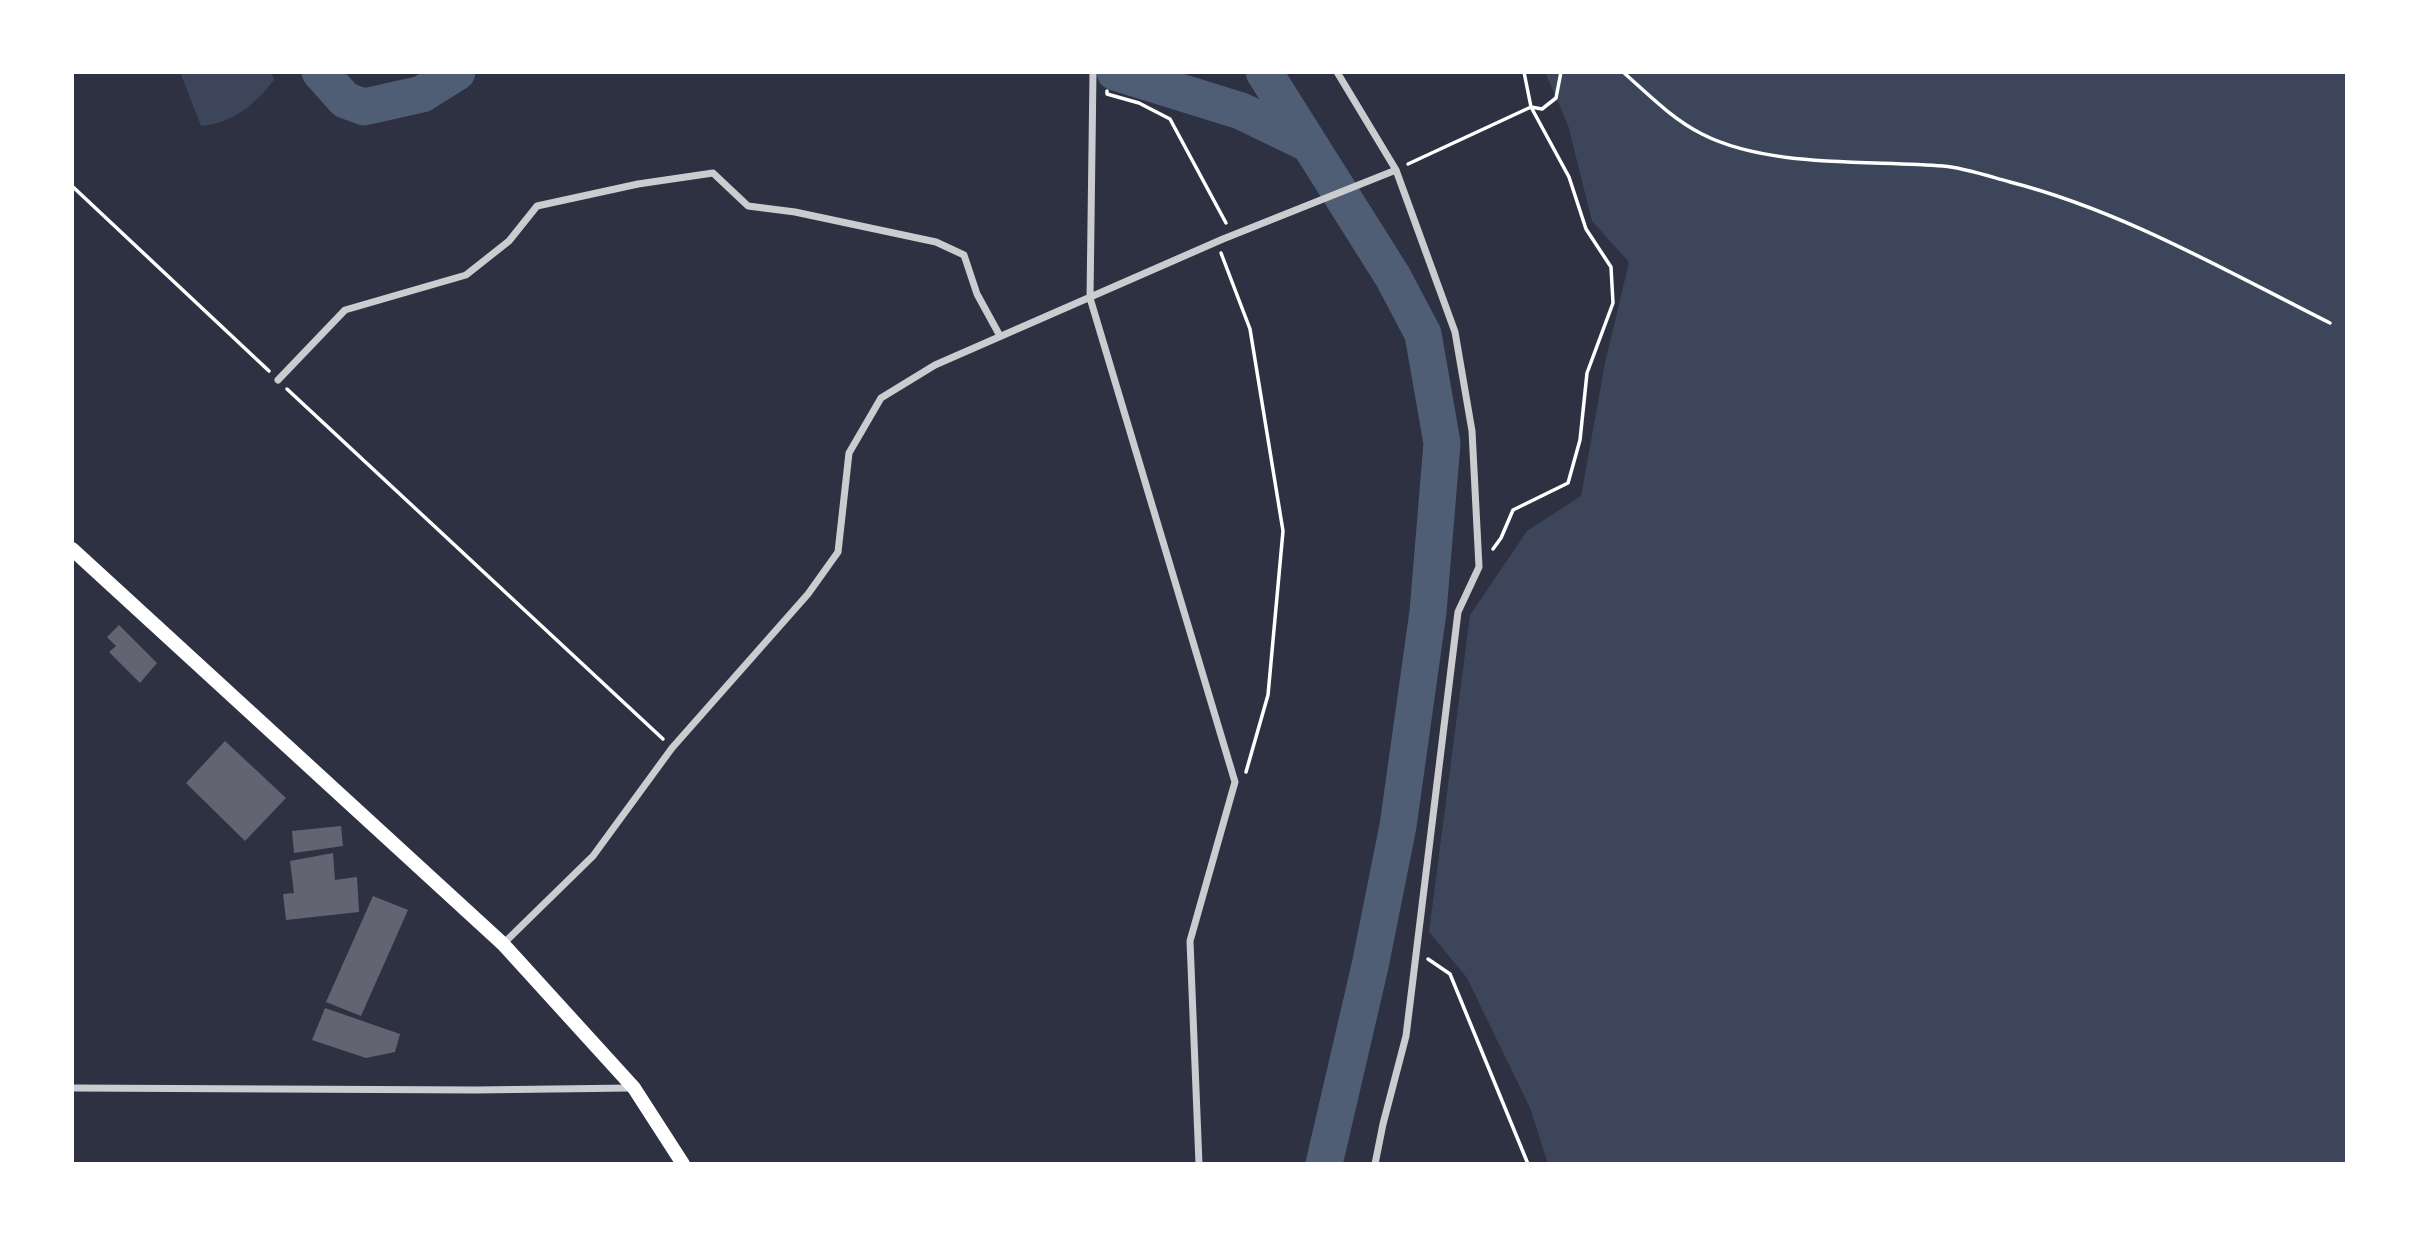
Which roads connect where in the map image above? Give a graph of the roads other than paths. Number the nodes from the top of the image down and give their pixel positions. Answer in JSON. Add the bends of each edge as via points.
{"nodes":[{"id":1,"x":1093,"y":72,"type":"edge"},
{"id":2,"x":1337,"y":72,"type":"edge"},
{"id":3,"x":1396,"y":170,"type":"junction"},
{"id":4,"x":1090,"y":298,"type":"junction"},
{"id":5,"x":1000,"y":336,"type":"junction"},
{"id":6,"x":278,"y":380,"type":"road end"},
{"id":7,"x":72,"y":549,"type":"edge"},
{"id":8,"x":503,"y":944,"type":"junction"},
{"id":9,"x":72,"y":1088,"type":"edge"},
{"id":10,"x":634,"y":1088,"type":"junction"},
{"id":11,"x":684,"y":1164,"type":"edge"},
{"id":12,"x":1199,"y":1164,"type":"edge"},
{"id":13,"x":1375,"y":1164,"type":"edge"}],
"edges":[{"from":1,"to":4,"type":"street"},
{"from":2,"to":3,"type":"street"},
{"from":3,"to":4,"type":"street"},
{"from":3,"to":13,"type":"street","via":[[1455,332],[1472,431],[1479,567],[1458,612],[1406,1036]]},
{"from":4,"to":5,"type":"street"},
{"from":4,"to":12,"type":"street","via":[[1234,782],[1190,941]]},
{"from":5,"to":6,"type":"street","via":[[977,294],[964,255],[936,242],[748,206],[713,173],[537,206],[509,242],[466,275],[345,310]]},
{"from":5,"to":8,"type":"street","via":[[934,365],[881,398],[849,453],[838,552],[808,594],[672,748],[593,856]]},
{"from":7,"to":8,"type":"main road"},
{"from":8,"to":10,"type":"main road"},
{"from":9,"to":10,"type":"street"},
{"from":10,"to":11,"type":"main road"}]}
